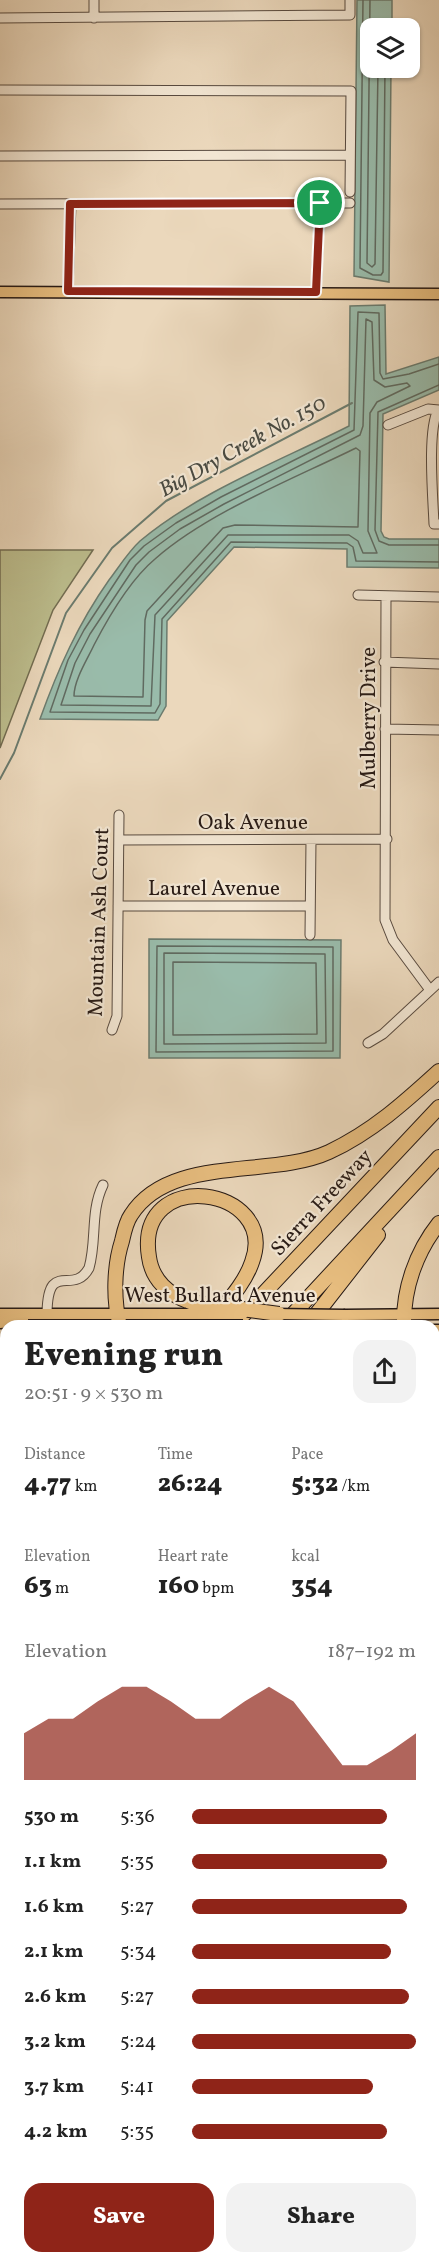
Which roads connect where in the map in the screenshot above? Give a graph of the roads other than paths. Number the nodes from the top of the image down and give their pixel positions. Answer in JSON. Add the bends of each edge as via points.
{"nodes":[{"id":1,"x":94,"y":0,"type":"edge"},
{"id":2,"x":350,"y":0,"type":"edge"},
{"id":3,"x":0,"y":18,"type":"edge"},
{"id":4,"x":94,"y":18,"type":"junction"},
{"id":5,"x":0,"y":90,"type":"edge"},
{"id":6,"x":350,"y":155,"type":"junction"},
{"id":7,"x":0,"y":156,"type":"edge"},
{"id":8,"x":350,"y":192,"type":"dead end"},
{"id":9,"x":320,"y":203,"type":"junction"},
{"id":10,"x":350,"y":203,"type":"dead end"},
{"id":11,"x":0,"y":204,"type":"edge"},
{"id":12,"x":70,"y":204,"type":"junction"},
{"id":13,"x":68,"y":291,"type":"junction"},
{"id":14,"x":0,"y":292,"type":"edge"},
{"id":15,"x":316,"y":292,"type":"junction"},
{"id":16,"x":439,"y":294,"type":"edge"},
{"id":17,"x":439,"y":410,"type":"edge"},
{"id":18,"x":388,"y":425,"type":"dead end"},
{"id":19,"x":436,"y":442,"type":"edge"},
{"id":20,"x":436,"y":471,"type":"edge"},
{"id":21,"x":436,"y":496,"type":"edge"},
{"id":22,"x":439,"y":524,"type":"edge"},
{"id":23,"x":358,"y":595,"type":"dead end"},
{"id":24,"x":386,"y":596,"type":"junction"},
{"id":25,"x":439,"y":597,"type":"edge"},
{"id":26,"x":384,"y":663,"type":"junction"},
{"id":27,"x":439,"y":664,"type":"edge"},
{"id":28,"x":385,"y":729,"type":"junction"},
{"id":29,"x":439,"y":730,"type":"edge"},
{"id":30,"x":119,"y":815,"type":"dead end"},
{"id":31,"x":387,"y":839,"type":"junction"},
{"id":32,"x":119,"y":840,"type":"junction"},
{"id":33,"x":311,"y":840,"type":"junction"},
{"id":34,"x":118,"y":906,"type":"junction"},
{"id":35,"x":310,"y":906,"type":"junction"},
{"id":36,"x":310,"y":936,"type":"dead end"},
{"id":37,"x":439,"y":982,"type":"edge"},
{"id":38,"x":430,"y":990,"type":"junction"},
{"id":39,"x":112,"y":1030,"type":"dead end"},
{"id":40,"x":368,"y":1043,"type":"dead end"},
{"id":41,"x":439,"y":1071,"type":"edge"},
{"id":42,"x":439,"y":1107,"type":"edge"},
{"id":43,"x":436,"y":1160,"type":"edge"},
{"id":44,"x":103,"y":1185,"type":"dead end"},
{"id":45,"x":439,"y":1224,"type":"edge"},
{"id":46,"x":188,"y":1308,"type":"junction"},
{"id":47,"x":47,"y":1313,"type":"junction"},
{"id":48,"x":0,"y":1314,"type":"edge"},
{"id":49,"x":439,"y":1314,"type":"edge"},
{"id":50,"x":39,"y":1320,"type":"edge"},
{"id":51,"x":119,"y":1320,"type":"edge"},
{"id":52,"x":212,"y":1320,"type":"edge"},
{"id":53,"x":240,"y":1320,"type":"edge"},
{"id":54,"x":280,"y":1320,"type":"edge"},
{"id":55,"x":312,"y":1320,"type":"edge"},
{"id":56,"x":404,"y":1320,"type":"edge"}],
"edges":[{"from":1,"to":4,"type":"street"},
{"from":2,"to":4,"type":"street","via":[[350,15]]},
{"from":3,"to":4,"type":"street"},
{"from":5,"to":6,"type":"street","via":[[351,91]]},
{"from":6,"to":7,"type":"street"},
{"from":6,"to":8,"type":"street"},
{"from":9,"to":10,"type":"street"},
{"from":9,"to":12,"type":"street"},
{"from":9,"to":15,"type":"street"},
{"from":11,"to":12,"type":"street"},
{"from":12,"to":13,"type":"street"},
{"from":13,"to":14,"type":"main road"},
{"from":13,"to":15,"type":"main road"},
{"from":15,"to":16,"type":"main road"},
{"from":17,"to":18,"type":"street","via":[[428,409]]},
{"from":17,"to":19,"type":"street","via":[[433,420]]},
{"from":19,"to":20,"type":"street"},
{"from":20,"to":21,"type":"street"},
{"from":21,"to":22,"type":"street","via":[[434,524]]},
{"from":23,"to":24,"type":"street"},
{"from":24,"to":25,"type":"street"},
{"from":24,"to":26,"type":"street","name":"Mulberry Drive"},
{"from":26,"to":27,"type":"street"},
{"from":26,"to":28,"type":"street","name":"Mulberry Drive"},
{"from":28,"to":29,"type":"street"},
{"from":28,"to":31,"type":"street","name":"Mulberry Drive"},
{"from":30,"to":32,"type":"street","name":"Mountain Ash Court"},
{"from":31,"to":33,"type":"street","name":"Oak Avenue"},
{"from":31,"to":38,"type":"street","name":"Mulberry Drive","via":[[385,920],[393,940]]},
{"from":32,"to":33,"type":"street","name":"Oak Avenue"},
{"from":32,"to":34,"type":"street","name":"Mountain Ash Court"},
{"from":33,"to":35,"type":"street"},
{"from":34,"to":35,"type":"street","name":"Laurel Avenue"},
{"from":34,"to":39,"type":"street","name":"Mountain Ash Court","via":[[117,1016]]},
{"from":35,"to":36,"type":"street"},
{"from":37,"to":38,"type":"street"},
{"from":38,"to":40,"type":"street"},
{"from":41,"to":51,"type":"highway","via":[[382,1122],[328,1153],[267,1167],[175,1180],[146,1196],[130,1216],[116,1258]]},
{"from":42,"to":53,"type":"highway","name":"Sierra Freeway"},
{"from":43,"to":54,"type":"highway"},
{"from":43,"to":55,"type":"highway"},
{"from":44,"to":47,"type":"street","via":[[96,1199],[88,1268],[76,1279],[51,1285]]},
{"from":45,"to":56,"type":"highway","via":[[416,1259]]},
{"from":46,"to":51,"type":"main road","name":"West Bullard Avenue"},
{"from":46,"to":52,"type":"highway","via":[[154,1275],[148,1236],[157,1216],[171,1203],[191,1195],[212,1195],[231,1204],[246,1218],[255,1250],[248,1272]]},
{"from":46,"to":54,"type":"highway","bridge":true},
{"from":47,"to":48,"type":"main road","name":"West Bullard Avenue"},
{"from":47,"to":50,"type":"main road"},
{"from":47,"to":51,"type":"main road","name":"West Bullard Avenue"},
{"from":49,"to":56,"type":"main road","name":"West Bullard Avenue"},
{"from":54,"to":56,"type":"main road","name":"West Bullard Avenue","bridge":true,"via":[[345,1315]]}]}
